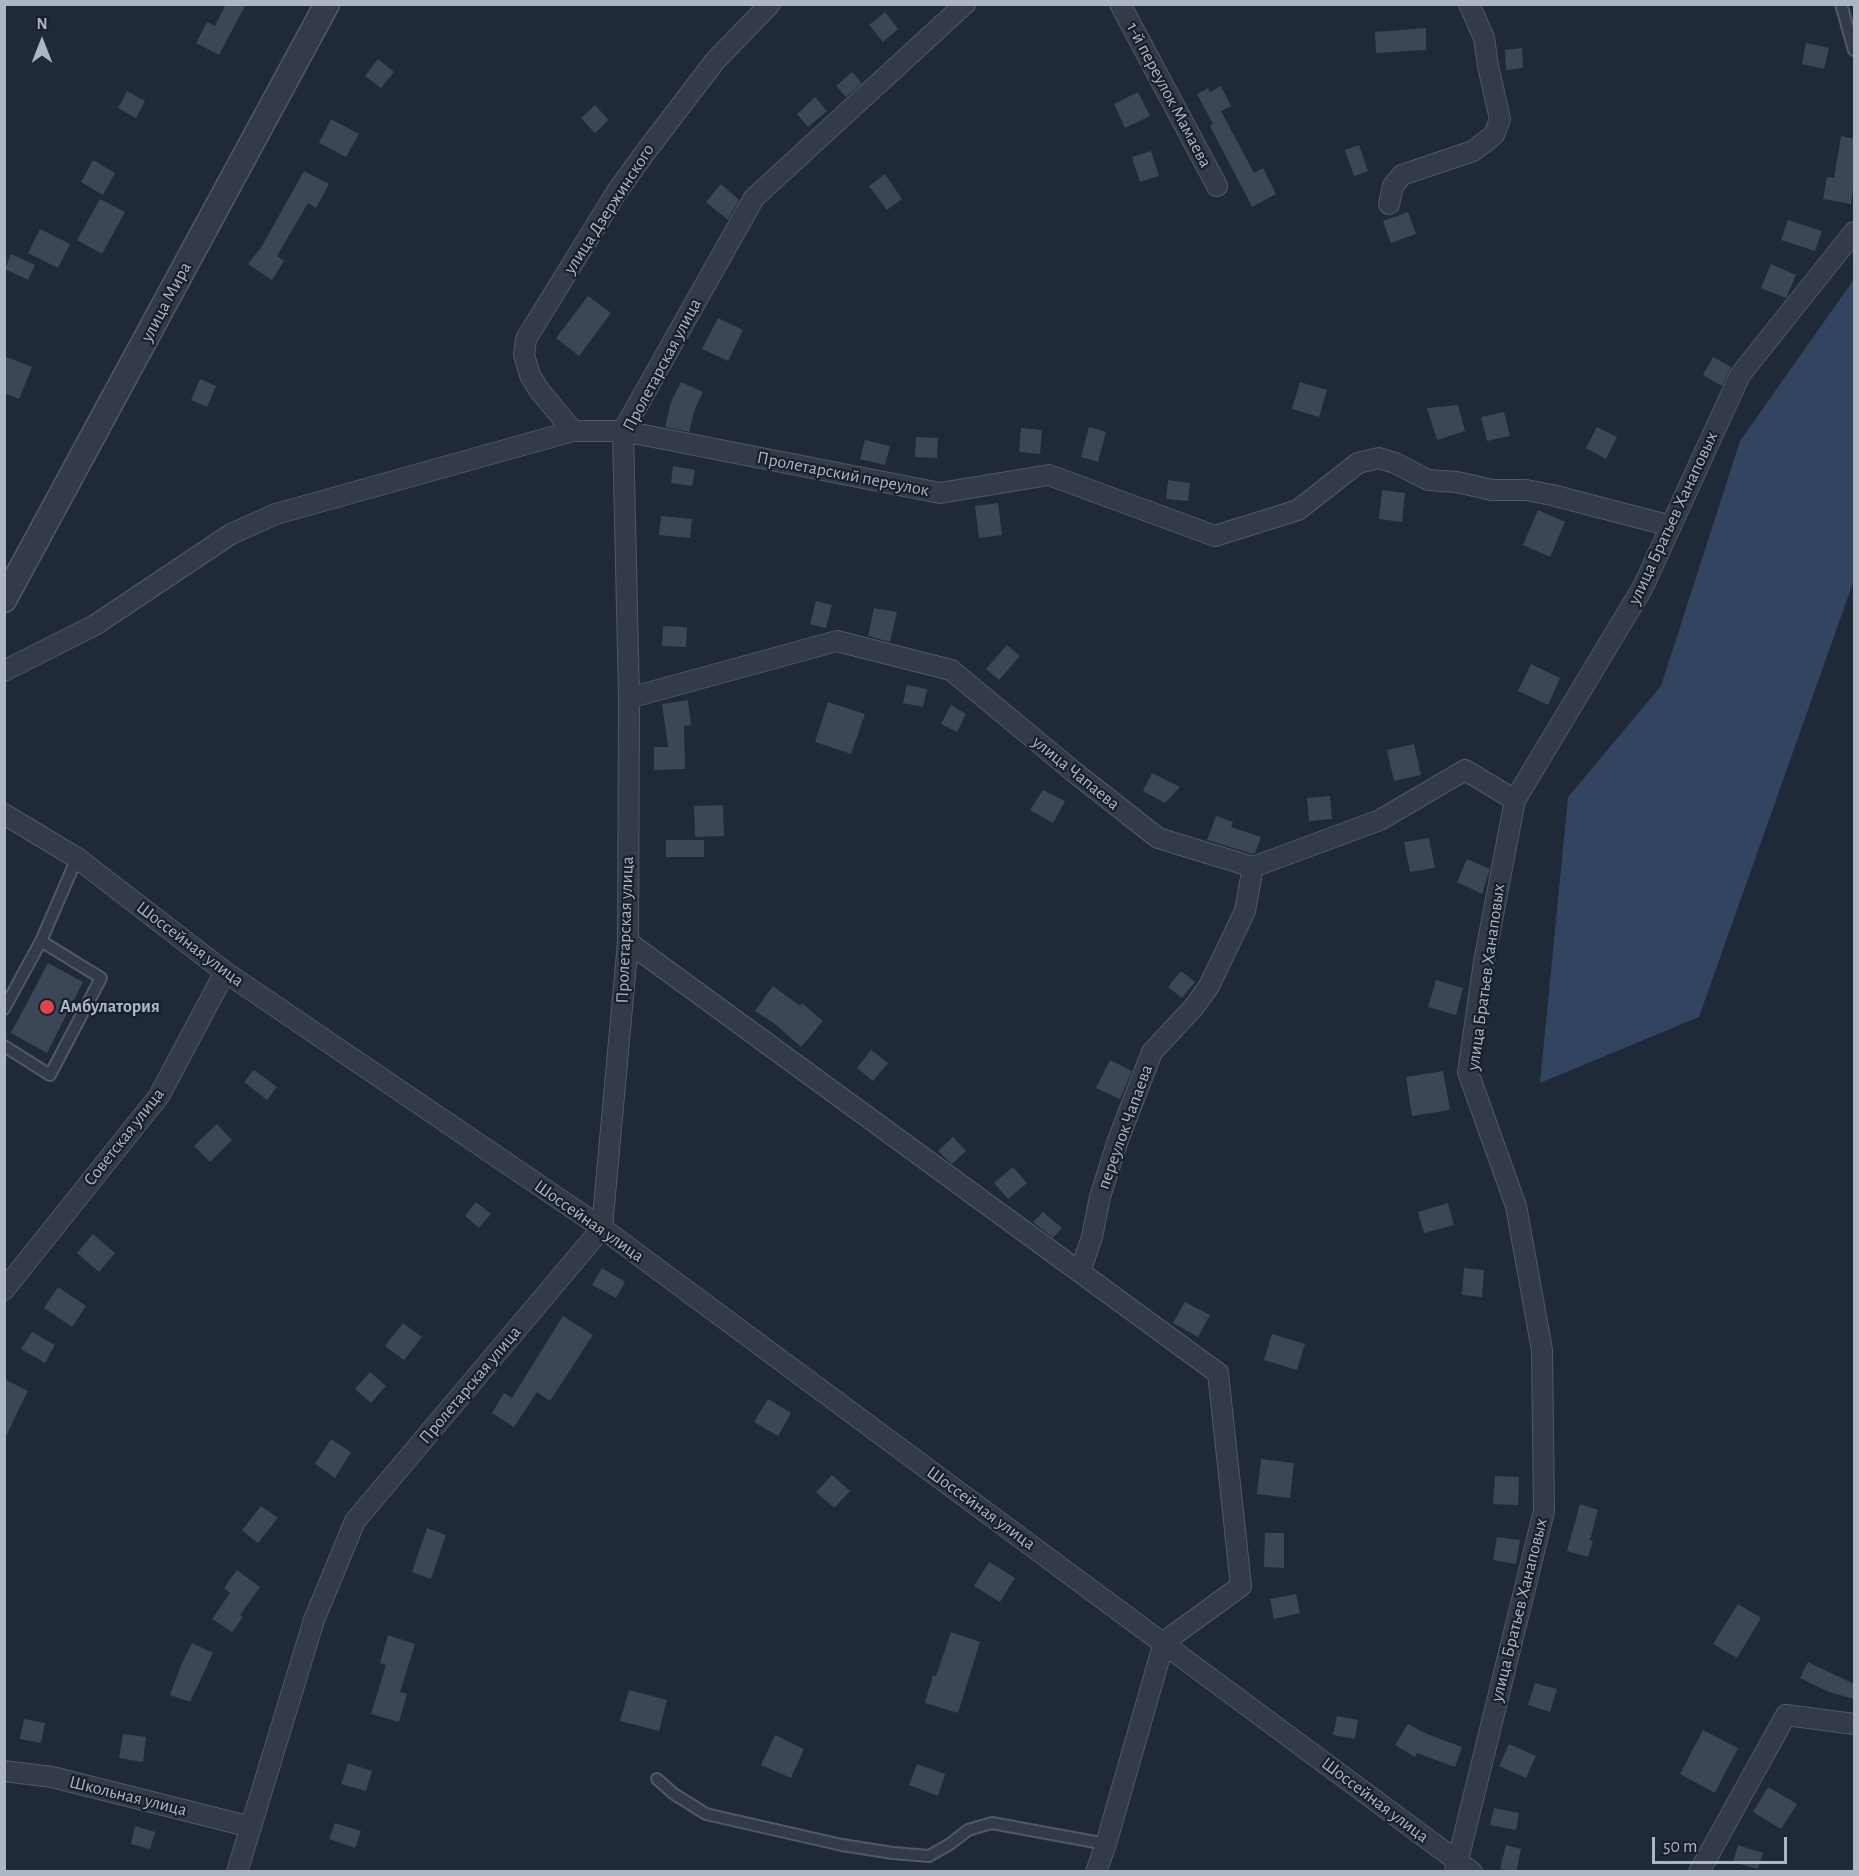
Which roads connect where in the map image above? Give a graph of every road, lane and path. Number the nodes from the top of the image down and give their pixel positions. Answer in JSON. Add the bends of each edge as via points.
{"nodes":[{"id":1,"x":327,"y":4,"type":"edge"},
{"id":2,"x":770,"y":4,"type":"edge"},
{"id":3,"x":965,"y":4,"type":"edge"},
{"id":4,"x":1120,"y":4,"type":"edge"},
{"id":5,"x":1469,"y":4,"type":"edge"},
{"id":6,"x":1841,"y":4,"type":"edge"},
{"id":7,"x":1854,"y":50,"type":"edge"},
{"id":8,"x":1217,"y":186,"type":"dead end"},
{"id":9,"x":1389,"y":204,"type":"dead end"},
{"id":10,"x":1854,"y":232,"type":"edge"},
{"id":11,"x":573,"y":431,"type":"junction"},
{"id":12,"x":623,"y":431,"type":"junction"},
{"id":13,"x":1671,"y":526,"type":"junction"},
{"id":14,"x":4,"y":600,"type":"edge"},
{"id":15,"x":4,"y":671,"type":"edge"},
{"id":16,"x":629,"y":698,"type":"junction"},
{"id":17,"x":1515,"y":800,"type":"junction"},
{"id":18,"x":4,"y":814,"type":"edge"},
{"id":19,"x":77,"y":858,"type":"junction"},
{"id":20,"x":1253,"y":867,"type":"junction"},
{"id":21,"x":41,"y":941,"type":"junction"},
{"id":22,"x":628,"y":942,"type":"junction"},
{"id":23,"x":225,"y":972,"type":"junction"},
{"id":24,"x":4,"y":1009,"type":"edge"},
{"id":25,"x":4,"y":1046,"type":"edge"},
{"id":26,"x":602,"y":1228,"type":"junction"},
{"id":27,"x":1080,"y":1272,"type":"junction"},
{"id":28,"x":4,"y":1290,"type":"edge"},
{"id":29,"x":1164,"y":1642,"type":"junction"},
{"id":30,"x":1854,"y":1724,"type":"edge"},
{"id":31,"x":4,"y":1771,"type":"edge"},
{"id":32,"x":657,"y":1779,"type":"dead end"},
{"id":33,"x":251,"y":1827,"type":"junction"},
{"id":34,"x":1106,"y":1844,"type":"junction"},
{"id":35,"x":1461,"y":1868,"type":"edge"},
{"id":36,"x":237,"y":1872,"type":"edge"},
{"id":37,"x":1096,"y":1872,"type":"edge"},
{"id":38,"x":1699,"y":1872,"type":"edge"}],
"edges":[{"from":1,"to":14,"type":"street","name":"улица Мира"},
{"from":2,"to":11,"type":"street","name":"улица Дзержинского","via":[[715,61],[644,154],[526,339],[524,355],[530,375]]},
{"from":3,"to":12,"type":"street","name":"Пролетарская улица","via":[[754,198]]},
{"from":4,"to":8,"type":"street","name":"1-й переулок Мамаева"},
{"from":5,"to":9,"type":"street","via":[[1484,38],[1500,119],[1494,135],[1473,151],[1402,175],[1393,186]]},
{"from":6,"to":7,"type":"lane"},
{"from":10,"to":13,"type":"street","name":"улица Братьев Ханаповых","via":[[1740,375]]},
{"from":11,"to":12,"type":"street","name":"Пролетарский переулок"},
{"from":11,"to":15,"type":"street","name":"Пролетарский переулок","via":[[276,514],[231,534],[94,625]]},
{"from":12,"to":13,"type":"street","name":"Пролетарский переулок","via":[[940,493],[1049,475],[1215,536],[1298,510],[1358,463],[1379,458],[1428,480],[1492,490],[1526,490]]},
{"from":12,"to":16,"type":"street","name":"Пролетарская улица"},
{"from":13,"to":17,"type":"street","name":"улица Братьев Ханаповых","via":[[1643,587]]},
{"from":16,"to":20,"type":"street","name":"улица Чапаева","via":[[837,641],[951,670],[1158,838]]},
{"from":16,"to":22,"type":"street","name":"Пролетарская улица"},
{"from":17,"to":20,"type":"street","via":[[1465,770],[1380,820]]},
{"from":17,"to":35,"type":"street","name":"улица Братьев Ханаповых","via":[[1468,1072],[1516,1206],[1542,1350],[1544,1511]]},
{"from":18,"to":19,"type":"street","name":"Шоссейная улица"},
{"from":19,"to":21,"type":"lane"},
{"from":19,"to":23,"type":"street","name":"Шоссейная улица"},
{"from":20,"to":27,"type":"street","name":"переулок Чапаева","via":[[1245,911],[1209,986],[1152,1052],[1114,1151]]},
{"from":21,"to":24,"type":"lane"},
{"from":21,"to":25,"type":"lane","via":[[101,978],[50,1075]]},
{"from":22,"to":26,"type":"street","name":"Пролетарская улица"},
{"from":22,"to":27,"type":"street"},
{"from":23,"to":26,"type":"street","name":"Шоссейная улица"},
{"from":23,"to":28,"type":"street","name":"Советская улица","via":[[159,1096]]},
{"from":26,"to":29,"type":"street","name":"Шоссейная улица"},
{"from":26,"to":33,"type":"street","name":"Пролетарская улица","via":[[355,1521],[314,1620]]},
{"from":27,"to":29,"type":"street","via":[[1218,1373],[1241,1586]]},
{"from":29,"to":34,"type":"street"},
{"from":29,"to":35,"type":"street","name":"Шоссейная улица"},
{"from":30,"to":38,"type":"street","via":[[1786,1715]]},
{"from":31,"to":33,"type":"street","name":"Школьная улица","via":[[52,1777]]},
{"from":32,"to":34,"type":"lane","via":[[706,1814],[893,1854],[929,1856],[968,1830],[992,1823]]},
{"from":33,"to":36,"type":"street","name":"Пролетарская улица"},
{"from":34,"to":37,"type":"street"}]}
